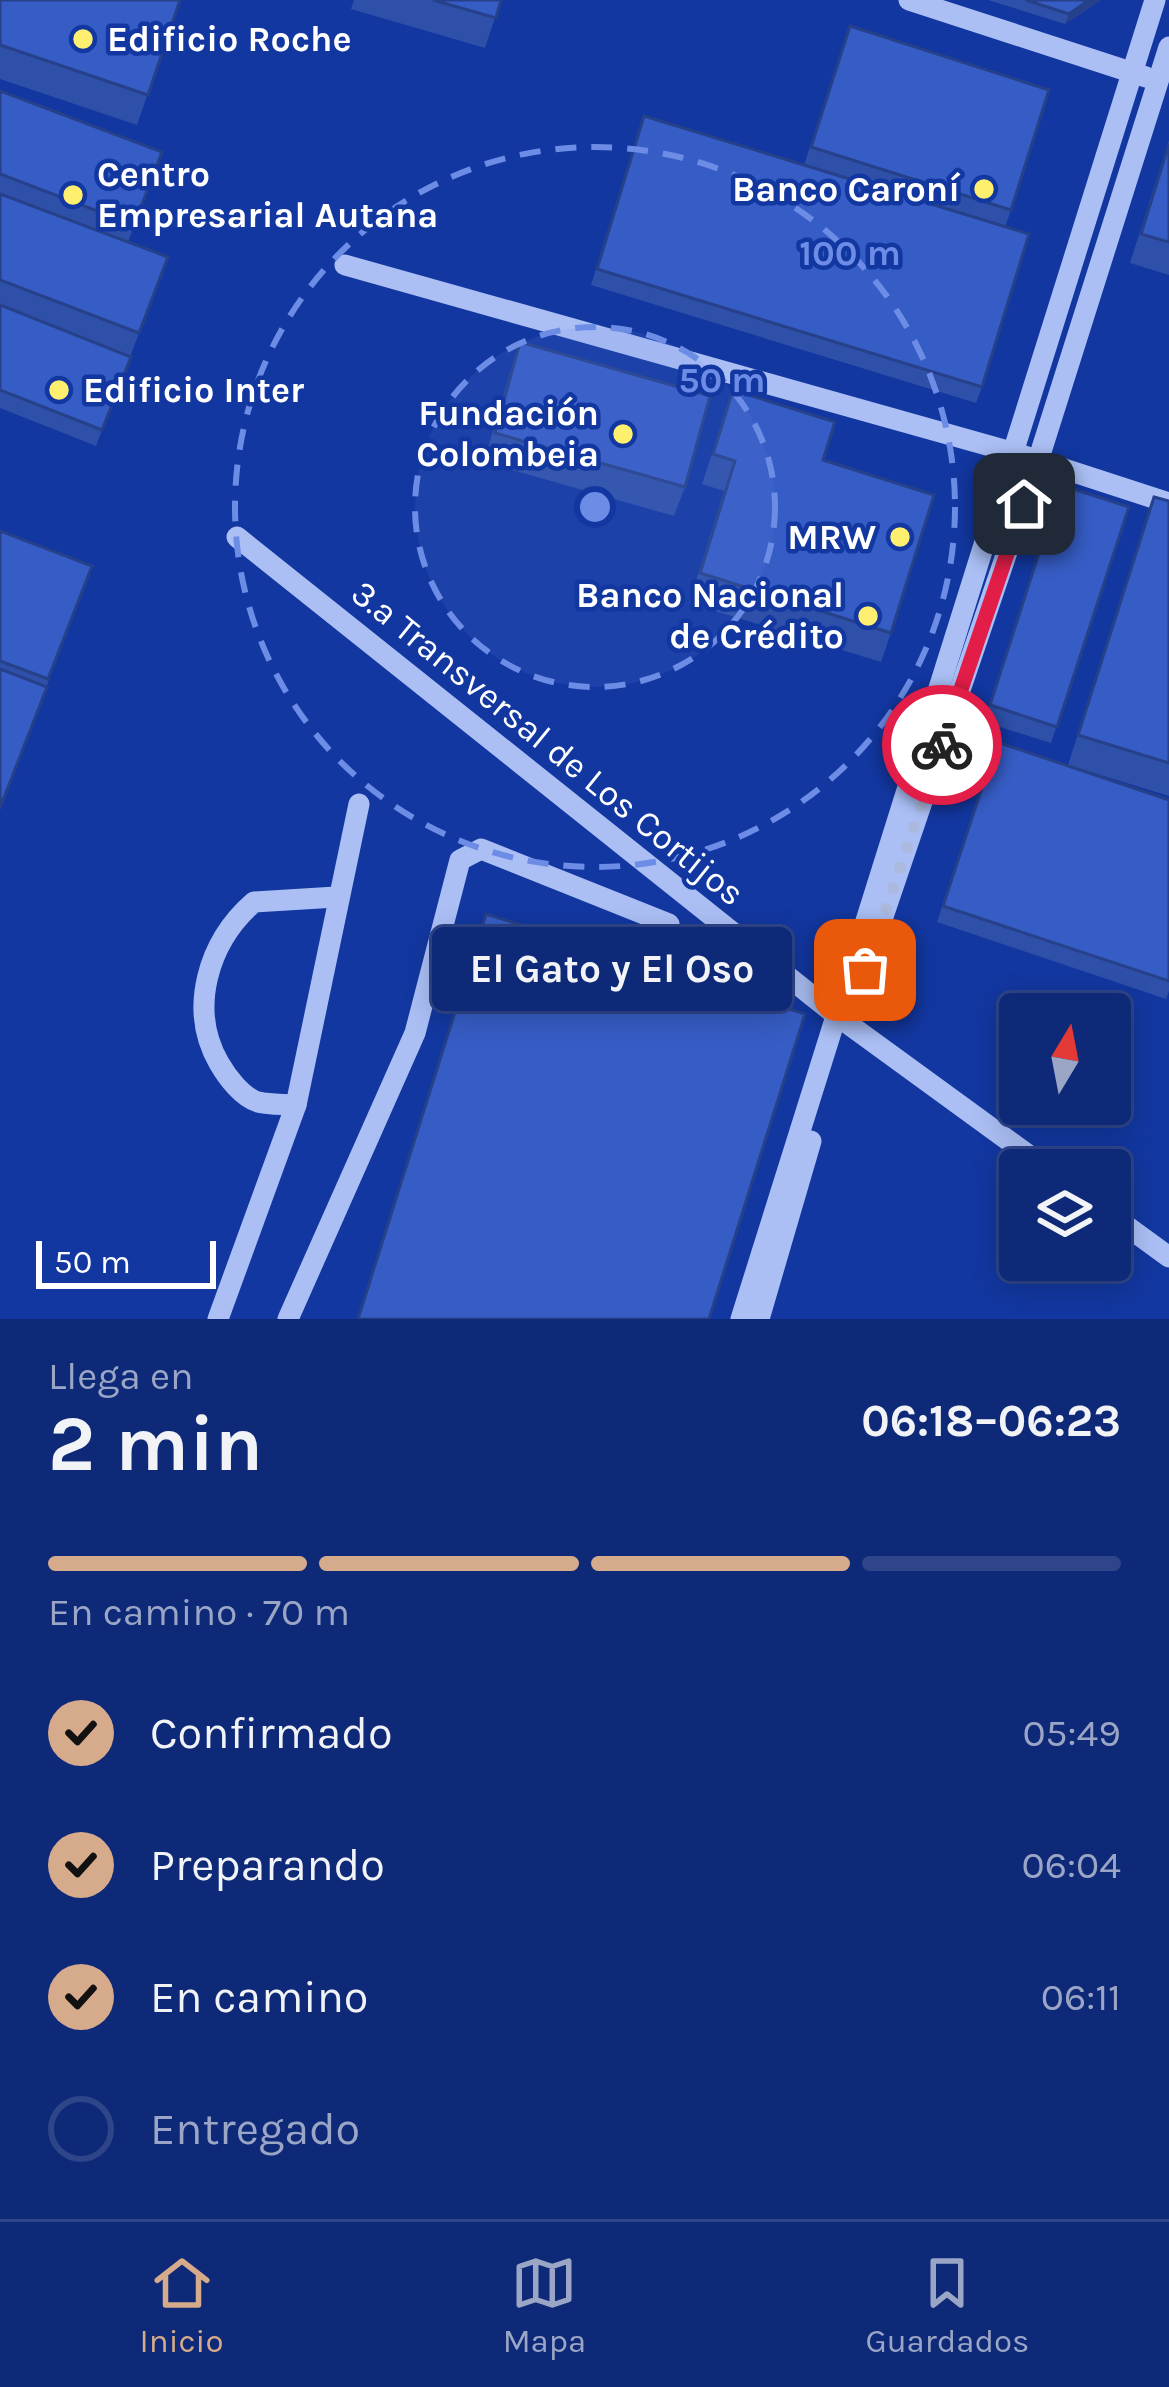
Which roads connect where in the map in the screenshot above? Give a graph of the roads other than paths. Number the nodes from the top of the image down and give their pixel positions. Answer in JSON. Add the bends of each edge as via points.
{"nodes":[{"id":1,"x":910,"y":0,"type":"edge"},
{"id":2,"x":1155,"y":0,"type":"edge"},
{"id":3,"x":1169,"y":47,"type":"edge"},
{"id":4,"x":1132,"y":73,"type":"junction"},
{"id":5,"x":1164,"y":83,"type":"edge"},
{"id":6,"x":345,"y":266,"type":"dead end"},
{"id":7,"x":1015,"y":453,"type":"junction"},
{"id":8,"x":1038,"y":461,"type":"junction"},
{"id":9,"x":1169,"y":503,"type":"edge"},
{"id":10,"x":237,"y":537,"type":"dead end"},
{"id":11,"x":359,"y":804,"type":"dead end"},
{"id":12,"x":336,"y":897,"type":"junction"},
{"id":13,"x":669,"y":924,"type":"dead end"},
{"id":14,"x":843,"y":1014,"type":"junction"},
{"id":15,"x":296,"y":1105,"type":"junction"},
{"id":16,"x":1021,"y":1149,"type":"edge"},
{"id":17,"x":1039,"y":1149,"type":"edge"},
{"id":18,"x":1131,"y":1214,"type":"edge"},
{"id":19,"x":1131,"y":1229,"type":"edge"},
{"id":20,"x":1169,"y":1242,"type":"edge"},
{"id":21,"x":1169,"y":1257,"type":"edge"},
{"id":22,"x":218,"y":1319,"type":"edge"},
{"id":23,"x":288,"y":1319,"type":"edge"},
{"id":24,"x":741,"y":1319,"type":"edge"},
{"id":25,"x":759,"y":1319,"type":"edge"}],
"edges":[{"from":1,"to":4,"type":"street"},
{"from":2,"to":4,"type":"street"},
{"from":3,"to":5,"type":"street"},
{"from":4,"to":5,"type":"street"},
{"from":4,"to":7,"type":"street"},
{"from":5,"to":8,"type":"street"},
{"from":6,"to":7,"type":"street"},
{"from":7,"to":8,"type":"street"},
{"from":7,"to":14,"type":"street"},
{"from":8,"to":9,"type":"street"},
{"from":8,"to":14,"type":"street"},
{"from":10,"to":14,"type":"street","name":"3.ª Transversal de Los Cortijos"},
{"from":11,"to":12,"type":"street"},
{"from":12,"to":15,"type":"street"},
{"from":12,"to":15,"type":"street","via":[[254,902],[223,940],[204,990],[206,1039],[235,1086],[256,1101]]},
{"from":13,"to":23,"type":"street","via":[[481,849],[460,860],[415,1033]]},
{"from":14,"to":16,"type":"street","name":"3.ª Transversal de Los Cortijos"},
{"from":14,"to":17,"type":"street","name":"3.ª Transversal de Los Cortijos"},
{"from":14,"to":24,"type":"street"},
{"from":14,"to":25,"type":"street"},
{"from":15,"to":22,"type":"street"},
{"from":18,"to":20,"type":"street"},
{"from":19,"to":21,"type":"street"}]}
